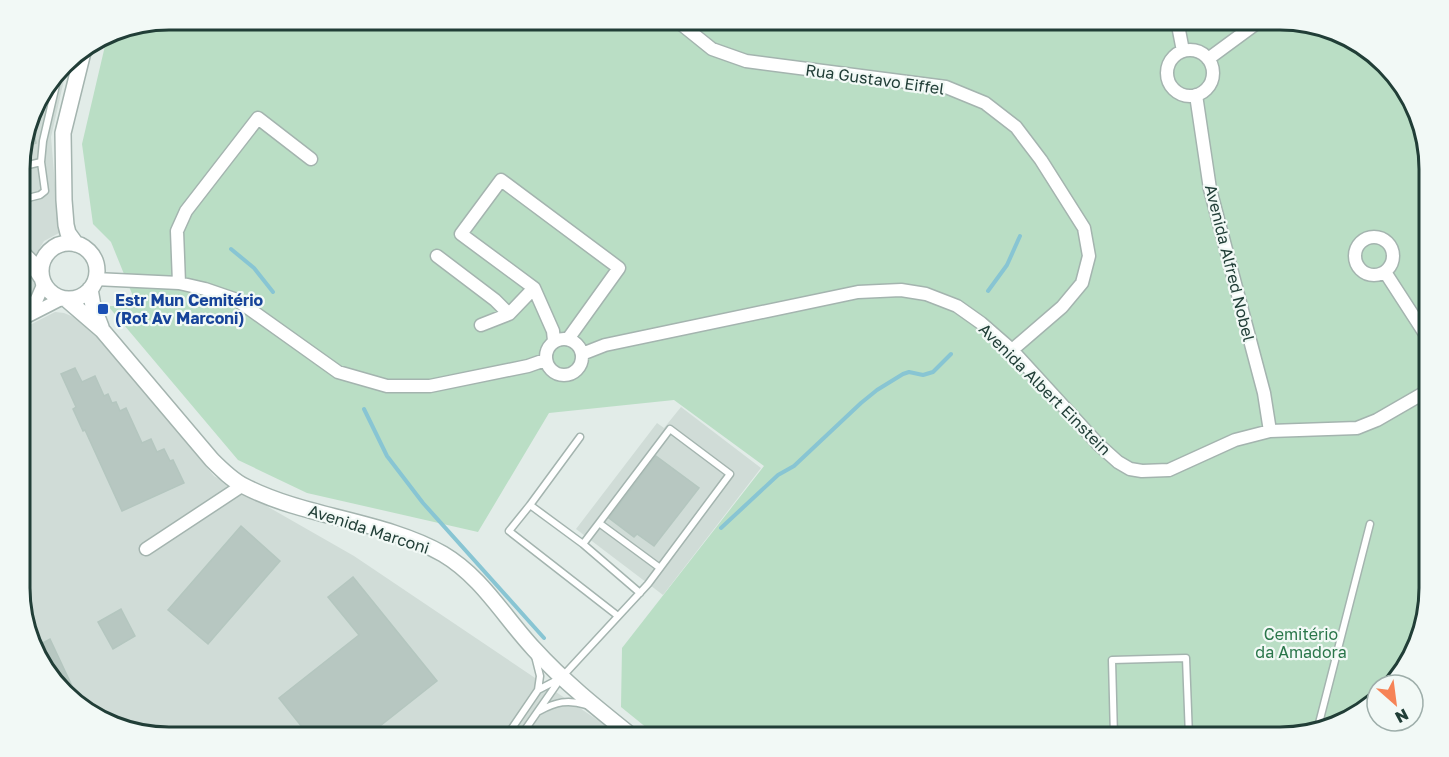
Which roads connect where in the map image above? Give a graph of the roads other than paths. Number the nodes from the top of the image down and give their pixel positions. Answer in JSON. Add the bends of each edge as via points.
{"nodes":[{"id":1,"x":688,"y":30,"type":"edge"},
{"id":2,"x":1179,"y":30,"type":"edge"},
{"id":3,"x":1247,"y":30,"type":"edge"},
{"id":4,"x":1184,"y":51,"type":"junction"},
{"id":5,"x":1208,"y":59,"type":"junction"},
{"id":6,"x":80,"y":62,"type":"edge"},
{"id":7,"x":55,"y":90,"type":"edge"},
{"id":8,"x":1196,"y":95,"type":"junction"},
{"id":9,"x":311,"y":159,"type":"dead end"},
{"id":10,"x":41,"y":162,"type":"junction"},
{"id":11,"x":30,"y":165,"type":"edge"},
{"id":12,"x":30,"y":198,"type":"edge"},
{"id":13,"x":76,"y":244,"type":"junction"},
{"id":14,"x":437,"y":256,"type":"dead end"},
{"id":15,"x":30,"y":261,"type":"edge"},
{"id":16,"x":1385,"y":272,"type":"dead end"},
{"id":17,"x":43,"y":280,"type":"junction"},
{"id":18,"x":179,"y":283,"type":"junction"},
{"id":19,"x":93,"y":284,"type":"junction"},
{"id":20,"x":534,"y":288,"type":"junction"},
{"id":21,"x":65,"y":298,"type":"junction"},
{"id":22,"x":30,"y":308,"type":"edge"},
{"id":23,"x":509,"y":314,"type":"junction"},
{"id":24,"x":30,"y":315,"type":"edge"},
{"id":25,"x":481,"y":325,"type":"dead end"},
{"id":26,"x":1419,"y":325,"type":"edge"},
{"id":27,"x":102,"y":330,"type":"junction"},
{"id":28,"x":568,"y":339,"type":"junction"},
{"id":29,"x":554,"y":341,"type":"junction"},
{"id":30,"x":1012,"y":350,"type":"junction"},
{"id":31,"x":582,"y":354,"type":"junction"},
{"id":32,"x":545,"y":360,"type":"junction"},
{"id":33,"x":1419,"y":396,"type":"edge"},
{"id":34,"x":1269,"y":430,"type":"junction"},
{"id":35,"x":580,"y":437,"type":"dead end"},
{"id":36,"x":243,"y":485,"type":"junction"},
{"id":37,"x":530,"y":505,"type":"junction"},
{"id":38,"x":599,"y":523,"type":"junction"},
{"id":39,"x":1370,"y":524,"type":"dead end"},
{"id":40,"x":583,"y":544,"type":"junction"},
{"id":41,"x":146,"y":549,"type":"dead end"},
{"id":42,"x":660,"y":568,"type":"junction"},
{"id":43,"x":640,"y":593,"type":"junction"},
{"id":44,"x":618,"y":616,"type":"junction"},
{"id":45,"x":533,"y":648,"type":"junction"},
{"id":46,"x":561,"y":678,"type":"junction"},
{"id":47,"x":538,"y":690,"type":"junction"},
{"id":48,"x":597,"y":708,"type":"junction"},
{"id":49,"x":539,"y":711,"type":"junction"},
{"id":50,"x":1320,"y":721,"type":"edge"},
{"id":51,"x":513,"y":727,"type":"edge"},
{"id":52,"x":527,"y":727,"type":"edge"},
{"id":53,"x":621,"y":727,"type":"edge"},
{"id":54,"x":1114,"y":727,"type":"edge"},
{"id":55,"x":1189,"y":727,"type":"edge"}],
"edges":[{"from":1,"to":30,"type":"street","name":"Rua Gustavo Eiffel","via":[[712,49],[746,61],[946,87],[985,103],[1016,127],[1041,159],[1083,228],[1089,256],[1082,283],[1062,307]]},
{"from":2,"to":4,"type":"street"},
{"from":3,"to":5,"type":"street"},
{"from":4,"to":5,"type":"street","via":[[1197,51]]},
{"from":4,"to":8,"type":"street","via":[[1168,65],[1168,80],[1182,95]]},
{"from":5,"to":8,"type":"street","via":[[1212,80]]},
{"from":6,"to":13,"type":"street","via":[[63,133],[66,225]]},
{"from":7,"to":10,"type":"lane"},
{"from":8,"to":34,"type":"street","name":"Avenida Alfred Nobel","via":[[1209,189],[1264,393]]},
{"from":9,"to":18,"type":"street","via":[[258,118],[186,211],[177,231]]},
{"from":10,"to":11,"type":"lane"},
{"from":10,"to":12,"type":"lane","via":[[45,190]]},
{"from":13,"to":17,"type":"street","via":[[60,244],[47,254]]},
{"from":13,"to":19,"type":"street","via":[[91,254],[95,262]]},
{"from":14,"to":23,"type":"street"},
{"from":15,"to":17,"type":"street"},
{"from":16,"to":26,"type":"street"},
{"from":17,"to":21,"type":"street","via":[[49,290]]},
{"from":17,"to":22,"type":"street"},
{"from":18,"to":19,"type":"street"},
{"from":18,"to":32,"type":"street","via":[[237,300],[338,372],[387,386],[430,386]]},
{"from":19,"to":21,"type":"street","via":[[75,298]]},
{"from":19,"to":27,"type":"street","name":"Avenida Marconi","via":[[93,306]]},
{"from":20,"to":23,"type":"street"},
{"from":20,"to":28,"type":"street","via":[[461,234],[501,180],[619,268]]},
{"from":20,"to":29,"type":"street"},
{"from":21,"to":24,"type":"street"},
{"from":21,"to":27,"type":"street","name":"Avenida Marconi"},
{"from":23,"to":25,"type":"street"},
{"from":27,"to":36,"type":"street","name":"Avenida Marconi","via":[[212,460]]},
{"from":28,"to":29,"type":"street"},
{"from":28,"to":31,"type":"street","via":[[578,344]]},
{"from":29,"to":32,"type":"street"},
{"from":30,"to":31,"type":"street","name":"Avenida Albert Einstein","via":[[957,306],[926,294],[882,290],[830,297],[604,345]]},
{"from":30,"to":34,"type":"street","name":"Avenida Albert Einstein","via":[[1099,445],[1130,468],[1169,470],[1235,440]]},
{"from":31,"to":32,"type":"street","via":[[580,365],[567,375],[550,370]]},
{"from":33,"to":34,"type":"street","name":"Avenida Albert Einstein","via":[[1357,428]]},
{"from":35,"to":37,"type":"lane"},
{"from":36,"to":41,"type":"street"},
{"from":36,"to":45,"type":"street","name":"Avenida Marconi","via":[[274,499],[410,539],[444,555],[482,586]]},
{"from":37,"to":40,"type":"lane"},
{"from":37,"to":44,"type":"lane","via":[[509,531]]},
{"from":38,"to":40,"type":"lane"},
{"from":38,"to":42,"type":"lane"},
{"from":38,"to":42,"type":"lane","via":[[670,429],[730,474]]},
{"from":39,"to":50,"type":"lane"},
{"from":40,"to":43,"type":"lane"},
{"from":42,"to":43,"type":"lane"},
{"from":43,"to":44,"type":"lane"},
{"from":44,"to":46,"type":"lane"},
{"from":45,"to":46,"type":"street","name":"Avenida Marconi"},
{"from":45,"to":47,"type":"lane","via":[[540,676]]},
{"from":46,"to":47,"type":"lane"},
{"from":46,"to":48,"type":"street","name":"Avenida Marconi"},
{"from":46,"to":49,"type":"lane"},
{"from":47,"to":51,"type":"lane"},
{"from":48,"to":49,"type":"lane","via":[[568,701]]},
{"from":48,"to":53,"type":"street","name":"Avenida Marconi"},
{"from":49,"to":52,"type":"lane"},
{"from":54,"to":55,"type":"lane","via":[[1112,660],[1186,658]]}]}
